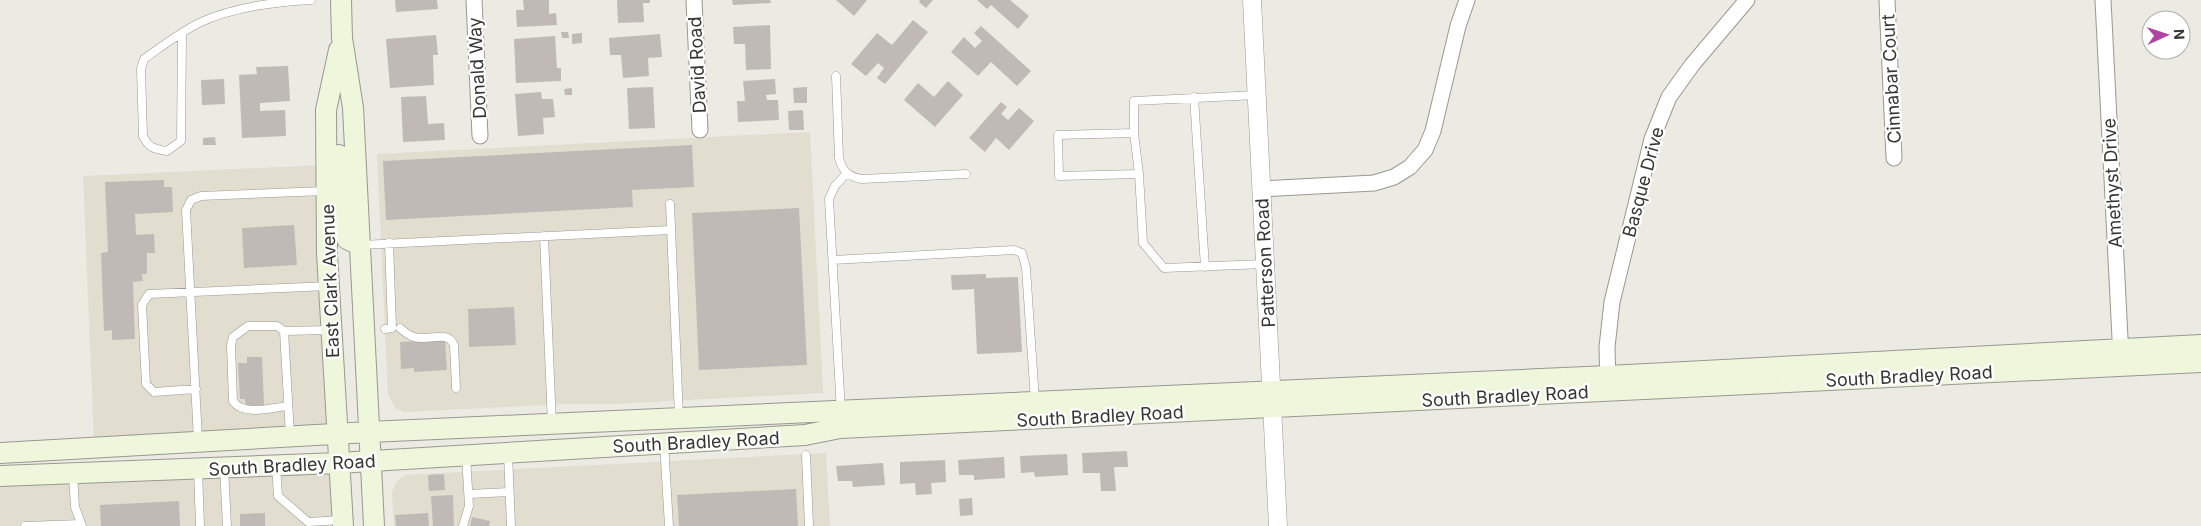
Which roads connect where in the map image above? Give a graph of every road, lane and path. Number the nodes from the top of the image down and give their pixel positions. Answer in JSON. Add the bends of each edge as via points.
{"nodes":[{"id":1,"x":311,"y":0,"type":"edge"},
{"id":2,"x":340,"y":0,"type":"edge"},
{"id":3,"x":474,"y":0,"type":"edge"},
{"id":4,"x":694,"y":0,"type":"edge"},
{"id":5,"x":1252,"y":0,"type":"edge"},
{"id":6,"x":1467,"y":0,"type":"edge"},
{"id":7,"x":1746,"y":0,"type":"edge"},
{"id":8,"x":1887,"y":0,"type":"edge"},
{"id":9,"x":2104,"y":0,"type":"edge"},
{"id":10,"x":182,"y":34,"type":"junction"},
{"id":11,"x":342,"y":38,"type":"junction"},
{"id":12,"x":836,"y":76,"type":"dead end"},
{"id":13,"x":1257,"y":95,"type":"junction"},
{"id":14,"x":1194,"y":97,"type":"junction"},
{"id":15,"x":326,"y":110,"type":"junction"},
{"id":16,"x":700,"y":130,"type":"dead end"},
{"id":17,"x":1134,"y":133,"type":"junction"},
{"id":18,"x":480,"y":136,"type":"dead end"},
{"id":19,"x":1894,"y":158,"type":"dead end"},
{"id":20,"x":846,"y":174,"type":"junction"},
{"id":21,"x":966,"y":174,"type":"dead end"},
{"id":22,"x":1139,"y":174,"type":"junction"},
{"id":23,"x":1261,"y":189,"type":"junction"},
{"id":24,"x":326,"y":191,"type":"junction"},
{"id":25,"x":670,"y":204,"type":"dead end"},
{"id":26,"x":671,"y":230,"type":"junction"},
{"id":27,"x":544,"y":236,"type":"junction"},
{"id":28,"x":390,"y":243,"type":"junction"},
{"id":29,"x":359,"y":246,"type":"junction"},
{"id":30,"x":833,"y":260,"type":"junction"},
{"id":31,"x":1265,"y":264,"type":"junction"},
{"id":32,"x":1205,"y":267,"type":"junction"},
{"id":33,"x":329,"y":286,"type":"junction"},
{"id":34,"x":190,"y":293,"type":"junction"},
{"id":35,"x":400,"y":328,"type":"dead end"},
{"id":36,"x":385,"y":329,"type":"dead end"},
{"id":37,"x":331,"y":330,"type":"junction"},
{"id":38,"x":284,"y":331,"type":"junction"},
{"id":39,"x":2201,"y":345,"type":"edge"},
{"id":40,"x":2121,"y":357,"type":"junction"},
{"id":41,"x":2201,"y":362,"type":"edge"},
{"id":42,"x":1608,"y":383,"type":"junction"},
{"id":43,"x":456,"y":388,"type":"dead end"},
{"id":44,"x":196,"y":390,"type":"junction"},
{"id":45,"x":1271,"y":400,"type":"junction"},
{"id":46,"x":1035,"y":402,"type":"junction"},
{"id":47,"x":287,"y":406,"type":"junction"},
{"id":48,"x":679,"y":418,"type":"junction"},
{"id":49,"x":840,"y":419,"type":"junction"},
{"id":50,"x":552,"y":424,"type":"junction"},
{"id":51,"x":369,"y":432,"type":"junction"},
{"id":52,"x":336,"y":434,"type":"junction"},
{"id":53,"x":784,"y":436,"type":"junction"},
{"id":54,"x":290,"y":437,"type":"junction"},
{"id":55,"x":199,"y":442,"type":"junction"},
{"id":56,"x":664,"y":444,"type":"junction"},
{"id":57,"x":72,"y":449,"type":"junction"},
{"id":58,"x":570,"y":449,"type":"junction"},
{"id":59,"x":0,"y":453,"type":"edge"},
{"id":60,"x":508,"y":453,"type":"junction"},
{"id":61,"x":466,"y":455,"type":"junction"},
{"id":62,"x":806,"y":455,"type":"dead end"},
{"id":63,"x":370,"y":461,"type":"junction"},
{"id":64,"x":338,"y":463,"type":"junction"},
{"id":65,"x":276,"y":466,"type":"junction"},
{"id":66,"x":224,"y":468,"type":"junction"},
{"id":67,"x":198,"y":469,"type":"junction"},
{"id":68,"x":73,"y":473,"type":"junction"},
{"id":69,"x":0,"y":476,"type":"edge"},
{"id":70,"x":510,"y":492,"type":"junction"},
{"id":71,"x":469,"y":494,"type":"junction"},
{"id":72,"x":343,"y":523,"type":"edge"},
{"id":73,"x":82,"y":525,"type":"edge"},
{"id":74,"x":26,"y":526,"type":"edge"},
{"id":75,"x":200,"y":526,"type":"edge"},
{"id":76,"x":227,"y":526,"type":"edge"},
{"id":77,"x":374,"y":526,"type":"edge"},
{"id":78,"x":463,"y":526,"type":"edge"},
{"id":79,"x":511,"y":526,"type":"edge"},
{"id":80,"x":669,"y":526,"type":"edge"},
{"id":81,"x":809,"y":526,"type":"edge"},
{"id":82,"x":1278,"y":526,"type":"edge"}],
"edges":[{"from":1,"to":10,"type":"lane","via":[[268,4],[217,16]]},
{"from":2,"to":11,"type":"main road","name":"East Clark Avenue"},
{"from":3,"to":18,"type":"street","name":"Donald Way"},
{"from":4,"to":16,"type":"street","name":"David Road"},
{"from":5,"to":13,"type":"street","name":"Patterson Road"},
{"from":6,"to":23,"type":"street","via":[[1433,131],[1425,150],[1410,167],[1394,177],[1374,183]]},
{"from":7,"to":42,"type":"street","name":"Basque Drive","via":[[1669,97],[1652,139],[1612,302],[1607,347]]},
{"from":8,"to":19,"type":"street","name":"Cinnabar Court"},
{"from":9,"to":40,"type":"street","name":"Amethyst Drive"},
{"from":10,"to":10,"type":"lane","via":[[144,59],[141,70],[143,136],[148,146],[156,150],[167,151],[181,141]]},
{"from":11,"to":15,"type":"main road","name":"East Clark Avenue"},
{"from":11,"to":29,"type":"main road","name":"East Clark Avenue","via":[[353,108]]},
{"from":12,"to":20,"type":"lane","via":[[840,158]]},
{"from":13,"to":14,"type":"lane"},
{"from":13,"to":23,"type":"street","name":"Patterson Road"},
{"from":14,"to":17,"type":"lane","via":[[1134,101]]},
{"from":14,"to":32,"type":"lane"},
{"from":15,"to":24,"type":"main road","name":"East Clark Avenue"},
{"from":15,"to":29,"type":"main road","via":[[337,142],[343,230],[347,239]]},
{"from":17,"to":22,"type":"lane"},
{"from":17,"to":22,"type":"lane","via":[[1058,135],[1058,176]]},
{"from":20,"to":21,"type":"lane","via":[[862,180]]},
{"from":20,"to":30,"type":"lane","via":[[835,186],[830,199]]},
{"from":22,"to":32,"type":"lane","via":[[1143,243],[1164,268]]},
{"from":23,"to":31,"type":"street","name":"Patterson Road"},
{"from":24,"to":33,"type":"main road","name":"East Clark Avenue"},
{"from":24,"to":34,"type":"lane","via":[[201,196],[191,200],[186,210]]},
{"from":25,"to":26,"type":"lane"},
{"from":26,"to":27,"type":"lane"},
{"from":26,"to":48,"type":"lane"},
{"from":27,"to":28,"type":"lane"},
{"from":27,"to":50,"type":"lane"},
{"from":28,"to":29,"type":"lane"},
{"from":28,"to":36,"type":"lane","via":[[392,328]]},
{"from":29,"to":51,"type":"main road","name":"East Clark Avenue"},
{"from":30,"to":46,"type":"lane","via":[[1014,250],[1022,253],[1026,268]]},
{"from":30,"to":49,"type":"lane"},
{"from":31,"to":32,"type":"lane"},
{"from":31,"to":45,"type":"street","name":"Patterson Road"},
{"from":33,"to":34,"type":"lane"},
{"from":33,"to":37,"type":"main road","name":"East Clark Avenue"},
{"from":34,"to":44,"type":"lane"},
{"from":34,"to":44,"type":"lane","via":[[149,294],[142,305],[146,384],[154,392]]},
{"from":35,"to":43,"type":"lane","via":[[421,338],[446,337],[451,340]]},
{"from":37,"to":38,"type":"lane"},
{"from":37,"to":52,"type":"main road","name":"East Clark Avenue"},
{"from":38,"to":47,"type":"lane"},
{"from":38,"to":47,"type":"lane","via":[[277,326],[248,326],[237,333],[231,345],[233,401],[244,410]]},
{"from":39,"to":40,"type":"main road","name":"South Bradley Road"},
{"from":40,"to":41,"type":"main road","name":"South Bradley Road"},
{"from":40,"to":42,"type":"main road","name":"South Bradley Road"},
{"from":42,"to":45,"type":"main road","name":"South Bradley Road"},
{"from":44,"to":55,"type":"lane"},
{"from":45,"to":46,"type":"main road","name":"South Bradley Road"},
{"from":45,"to":49,"type":"main road","name":"South Bradley Road"},
{"from":45,"to":82,"type":"street","name":"Patterson Road"},
{"from":46,"to":49,"type":"main road","name":"South Bradley Road"},
{"from":47,"to":54,"type":"lane"},
{"from":48,"to":49,"type":"main road","name":"South Bradley Road"},
{"from":48,"to":50,"type":"main road","name":"South Bradley Road"},
{"from":48,"to":53,"type":"main road","via":[[684,424],[700,429],[759,426]]},
{"from":48,"to":58,"type":"main road","via":[[676,423],[659,430],[595,435]]},
{"from":49,"to":53,"type":"main road","name":"South Bradley Road","via":[[805,435]]},
{"from":50,"to":51,"type":"main road","name":"South Bradley Road"},
{"from":51,"to":52,"type":"main road","name":"South Bradley Road"},
{"from":51,"to":63,"type":"main road","name":"East Clark Avenue"},
{"from":52,"to":54,"type":"main road","name":"South Bradley Road"},
{"from":52,"to":64,"type":"main road","name":"East Clark Avenue"},
{"from":53,"to":56,"type":"main road","name":"South Bradley Road"},
{"from":54,"to":55,"type":"main road","name":"South Bradley Road"},
{"from":55,"to":57,"type":"main road","name":"South Bradley Road"},
{"from":56,"to":58,"type":"main road","name":"South Bradley Road"},
{"from":56,"to":80,"type":"lane"},
{"from":57,"to":59,"type":"main road","name":"South Bradley Road"},
{"from":57,"to":68,"type":"main road"},
{"from":58,"to":60,"type":"main road","name":"South Bradley Road"},
{"from":60,"to":61,"type":"main road","name":"South Bradley Road"},
{"from":60,"to":70,"type":"lane"},
{"from":61,"to":63,"type":"main road","name":"South Bradley Road"},
{"from":61,"to":71,"type":"lane"},
{"from":62,"to":81,"type":"lane"},
{"from":63,"to":64,"type":"main road","name":"South Bradley Road"},
{"from":63,"to":77,"type":"main road","name":"East Clark Avenue"},
{"from":64,"to":65,"type":"main road","name":"South Bradley Road"},
{"from":64,"to":72,"type":"main road","name":"East Clark Avenue"},
{"from":65,"to":66,"type":"main road","name":"South Bradley Road"},
{"from":65,"to":72,"type":"lane","via":[[278,496],[308,522]]},
{"from":66,"to":67,"type":"main road","name":"South Bradley Road"},
{"from":66,"to":76,"type":"lane"},
{"from":67,"to":68,"type":"main road","name":"South Bradley Road"},
{"from":67,"to":75,"type":"lane"},
{"from":68,"to":69,"type":"main road","name":"South Bradley Road"},
{"from":68,"to":73,"type":"lane","via":[[75,507]]},
{"from":70,"to":71,"type":"lane"},
{"from":70,"to":79,"type":"lane"},
{"from":71,"to":78,"type":"lane"},
{"from":73,"to":74,"type":"lane"}]}
